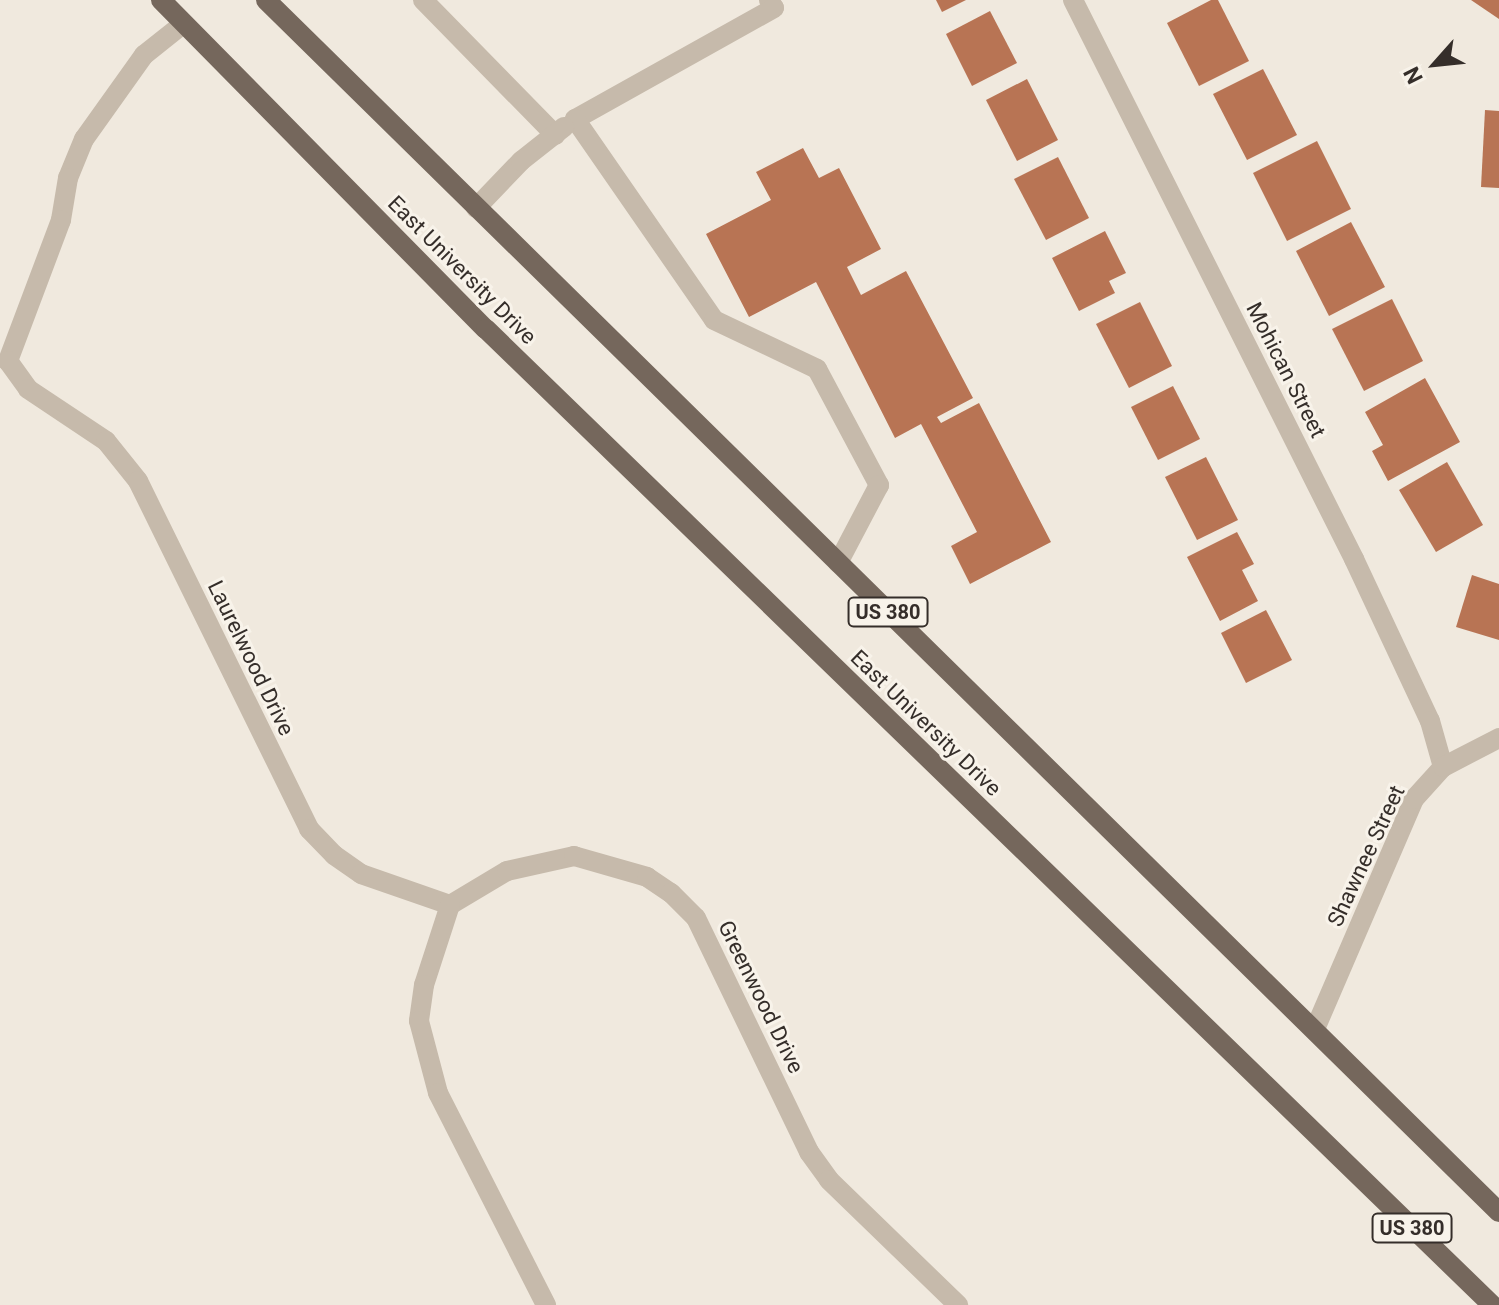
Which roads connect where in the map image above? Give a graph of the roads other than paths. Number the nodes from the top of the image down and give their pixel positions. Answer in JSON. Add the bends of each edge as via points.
{"nodes":[{"id":1,"x":161,"y":0,"type":"edge"},
{"id":2,"x":266,"y":0,"type":"edge"},
{"id":3,"x":423,"y":0,"type":"edge"},
{"id":4,"x":769,"y":0,"type":"edge"},
{"id":5,"x":1073,"y":0,"type":"edge"},
{"id":6,"x":183,"y":24,"type":"junction"},
{"id":7,"x":575,"y":119,"type":"junction"},
{"id":8,"x":555,"y":135,"type":"junction"},
{"id":9,"x":476,"y":208,"type":"junction"},
{"id":10,"x":838,"y":563,"type":"junction"},
{"id":11,"x":1499,"y":738,"type":"edge"},
{"id":12,"x":1443,"y":767,"type":"junction"},
{"id":13,"x":450,"y":905,"type":"junction"},
{"id":14,"x":1315,"y":1029,"type":"junction"},
{"id":15,"x":1499,"y":1212,"type":"edge"},
{"id":16,"x":546,"y":1305,"type":"edge"},
{"id":17,"x":958,"y":1305,"type":"edge"},
{"id":18,"x":1492,"y":1305,"type":"edge"}],
"edges":[{"from":1,"to":6,"type":"main road","name":"East University Drive","number":"US 380"},
{"from":2,"to":9,"type":"main road","number":"US 380"},
{"from":3,"to":8,"type":"street"},
{"from":4,"to":7,"type":"street","via":[[774,8]]},
{"from":5,"to":12,"type":"street","name":"Mohican Street","via":[[1354,559],[1430,721]]},
{"from":6,"to":13,"type":"street","name":"Laurelwood Drive","via":[[144,55],[84,139],[68,178],[61,220],[8,361],[28,389],[106,441],[138,481],[309,829],[361,874]]},
{"from":6,"to":18,"type":"main road","name":"East University Drive","number":"US 380","via":[[486,329]]},
{"from":7,"to":8,"type":"street"},
{"from":7,"to":10,"type":"street","via":[[714,320],[817,369],[879,485]]},
{"from":8,"to":9,"type":"street"},
{"from":9,"to":10,"type":"main road","number":"US 380"},
{"from":10,"to":14,"type":"main road","number":"US 380"},
{"from":11,"to":12,"type":"street","name":"Shawnee Street"},
{"from":12,"to":14,"type":"street","name":"Shawnee Street","via":[[1414,799]]},
{"from":13,"to":16,"type":"street","via":[[424,985],[419,1021],[438,1093]]},
{"from":13,"to":17,"type":"street","name":"Greenwood Drive","via":[[507,871],[574,856],[647,877],[671,893],[696,918],[809,1152],[829,1180]]},
{"from":14,"to":15,"type":"main road","number":"US 380"}]}
